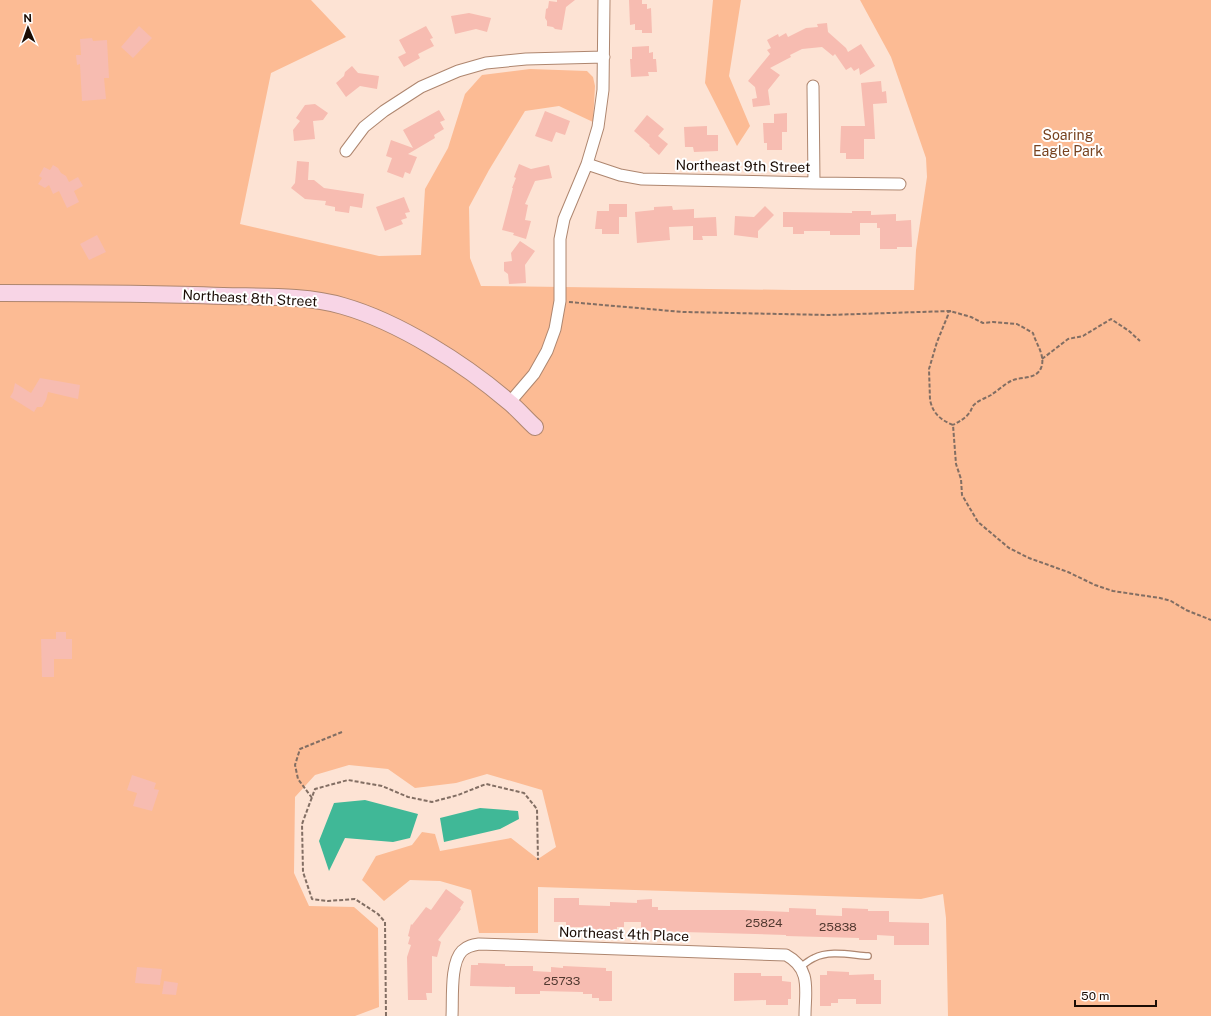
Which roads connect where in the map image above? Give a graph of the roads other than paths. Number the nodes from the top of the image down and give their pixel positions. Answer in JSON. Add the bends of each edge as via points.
{"nodes":[{"id":1,"x":604,"y":0,"type":"edge"},
{"id":2,"x":604,"y":56,"type":"junction"},
{"id":3,"x":813,"y":86,"type":"dead end"},
{"id":4,"x":346,"y":151,"type":"dead end"},
{"id":5,"x":587,"y":164,"type":"junction"},
{"id":6,"x":814,"y":183,"type":"junction"},
{"id":7,"x":900,"y":184,"type":"dead end"},
{"id":8,"x":0,"y":293,"type":"edge"},
{"id":9,"x":510,"y":402,"type":"junction"},
{"id":10,"x":535,"y":427,"type":"dead end"},
{"id":11,"x":868,"y":956,"type":"dead end"},
{"id":12,"x":800,"y":967,"type":"junction"},
{"id":13,"x":452,"y":1016,"type":"edge"},
{"id":14,"x":805,"y":1016,"type":"edge"}],
"edges":[{"from":1,"to":2,"type":"street"},
{"from":2,"to":4,"type":"street","via":[[494,62],[458,71],[421,87],[384,110],[364,127]]},
{"from":2,"to":5,"type":"street","via":[[598,127]]},
{"from":3,"to":6,"type":"street"},
{"from":5,"to":6,"type":"street","name":"Northeast 9th Street","via":[[620,176],[642,179]]},
{"from":5,"to":9,"type":"street","via":[[564,218],[560,239],[560,301],[555,329],[547,351],[534,374]]},
{"from":6,"to":7,"type":"street","name":"Northeast 9th Street"},
{"from":8,"to":9,"type":"street","name":"Northeast 8th Street","via":[[279,297],[343,305],[408,333],[460,364]]},
{"from":9,"to":10,"type":"street","name":"Northeast 8th Street"},
{"from":11,"to":12,"type":"lane","via":[[829,954],[814,958]]},
{"from":12,"to":13,"type":"street","name":"Northeast 4th Place","via":[[786,955],[470,945],[457,957],[454,968]]},
{"from":12,"to":14,"type":"street","via":[[805,975]]}]}
